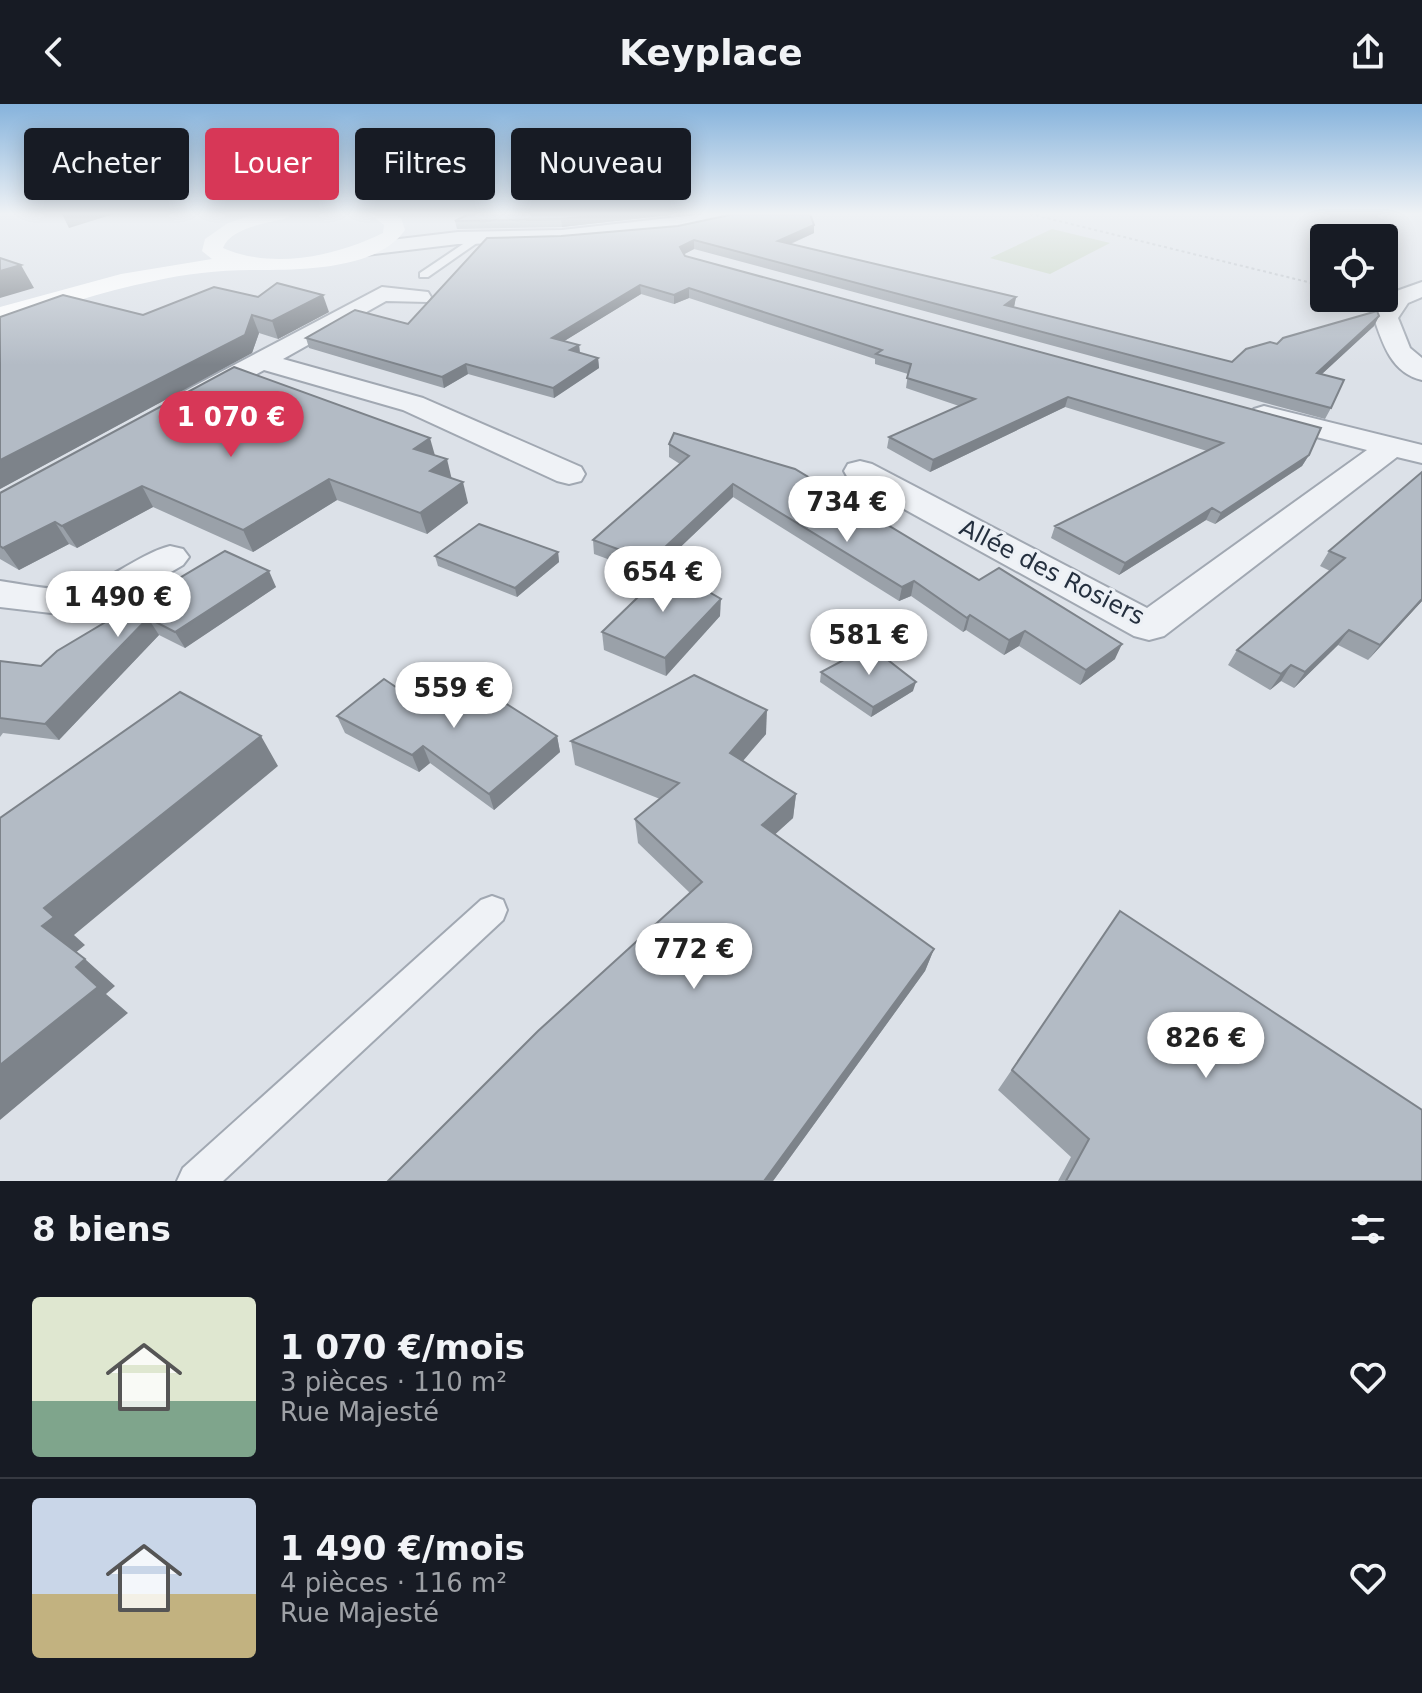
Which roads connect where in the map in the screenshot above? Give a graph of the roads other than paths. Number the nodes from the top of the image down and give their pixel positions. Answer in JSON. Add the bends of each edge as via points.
{"nodes":[{"id":1,"x":138,"y":264,"type":"edge"},
{"id":2,"x":204,"y":264,"type":"edge"},
{"id":3,"x":448,"y":264,"type":"edge"},
{"id":4,"x":422,"y":286,"type":"joint"},
{"id":5,"x":1422,"y":289,"type":"edge"},
{"id":6,"x":0,"y":304,"type":"edge"},
{"id":7,"x":0,"y":315,"type":"edge"},
{"id":8,"x":261,"y":361,"type":"junction"},
{"id":9,"x":1422,"y":372,"type":"edge"},
{"id":10,"x":1232,"y":406,"type":"edge"},
{"id":11,"x":165,"y":414,"type":"edge"},
{"id":12,"x":1406,"y":450,"type":"edge"},
{"id":13,"x":860,"y":471,"type":"dead end"},
{"id":14,"x":569,"y":474,"type":"dead end"},
{"id":15,"x":170,"y":557,"type":"dead end"},
{"id":16,"x":0,"y":594,"type":"edge"},
{"id":17,"x":492,"y":910,"type":"dead end"},
{"id":18,"x":196,"y":1181,"type":"edge"}],
"edges":[{"from":1,"to":6,"type":"main road"},
{"from":2,"to":7,"type":"main road","via":[[167,269]]},
{"from":3,"to":4,"type":"lane"},
{"from":4,"to":8,"type":"street","via":[[382,294]]},
{"from":5,"to":9,"type":"street","via":[[1399,298],[1386,318],[1398,352]]},
{"from":8,"to":11,"type":"street"},
{"from":8,"to":14,"type":"street","via":[[413,404]]},
{"from":10,"to":12,"type":"street"},
{"from":12,"to":13,"type":"street","name":"Allée des Rosiers","via":[[1149,626]]},
{"from":15,"to":16,"type":"street","via":[[107,592],[68,602]]},
{"from":17,"to":18,"type":"lane"}]}
